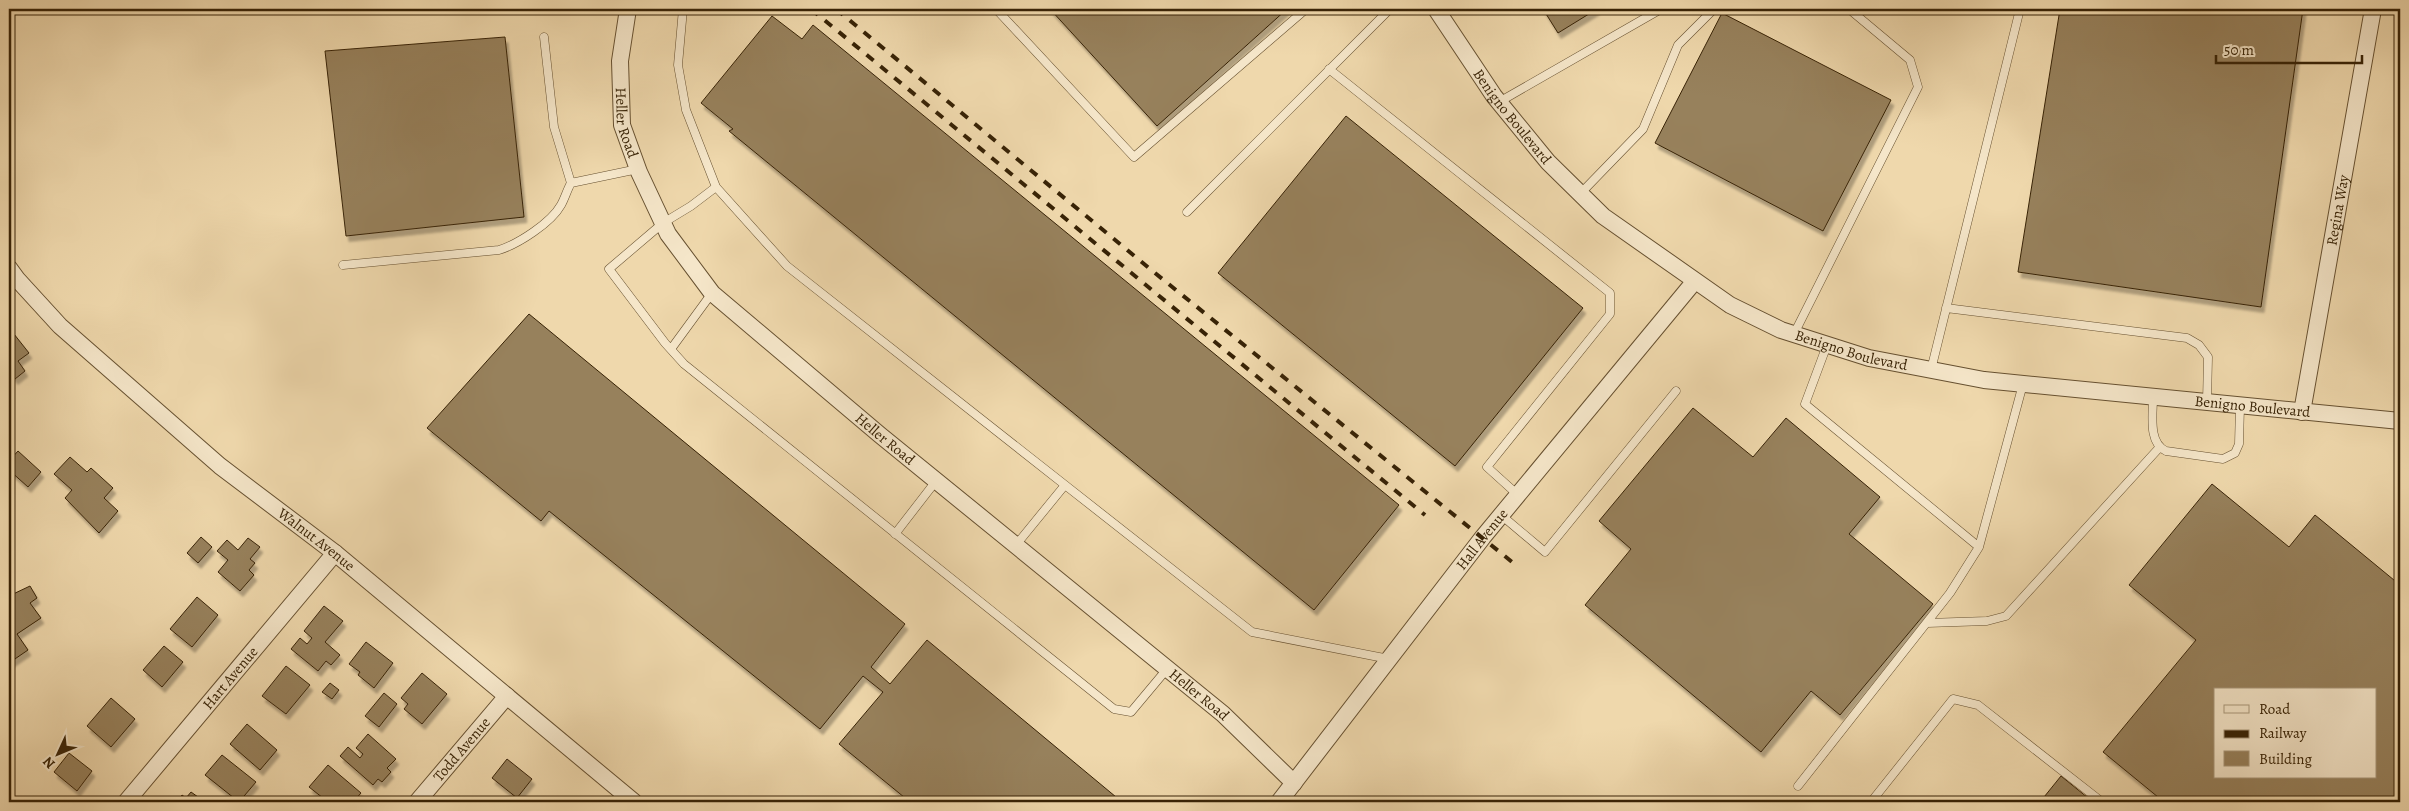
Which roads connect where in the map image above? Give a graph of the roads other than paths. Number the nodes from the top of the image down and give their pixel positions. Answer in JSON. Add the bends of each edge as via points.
{"nodes":[{"id":1,"x":628,"y":9,"type":"edge"},
{"id":2,"x":683,"y":9,"type":"edge"},
{"id":3,"x":996,"y":9,"type":"edge"},
{"id":4,"x":1306,"y":9,"type":"edge"},
{"id":5,"x":1390,"y":9,"type":"edge"},
{"id":6,"x":1436,"y":9,"type":"edge"},
{"id":7,"x":1661,"y":9,"type":"edge"},
{"id":8,"x":1714,"y":9,"type":"edge"},
{"id":9,"x":1849,"y":9,"type":"edge"},
{"id":10,"x":2020,"y":9,"type":"edge"},
{"id":11,"x":2373,"y":9,"type":"edge"},
{"id":12,"x":544,"y":37,"type":"dead end"},
{"id":13,"x":1329,"y":70,"type":"junction"},
{"id":14,"x":1499,"y":102,"type":"junction"},
{"id":15,"x":638,"y":169,"type":"junction"},
{"id":16,"x":571,"y":183,"type":"junction"},
{"id":17,"x":716,"y":187,"type":"junction"},
{"id":18,"x":1580,"y":194,"type":"junction"},
{"id":19,"x":1187,"y":212,"type":"dead end"},
{"id":20,"x":663,"y":223,"type":"junction"},
{"id":21,"x":343,"y":265,"type":"dead end"},
{"id":22,"x":11,"y":277,"type":"edge"},
{"id":23,"x":1694,"y":282,"type":"junction"},
{"id":24,"x":712,"y":292,"type":"junction"},
{"id":25,"x":1946,"y":308,"type":"junction"},
{"id":26,"x":1794,"y":334,"type":"junction"},
{"id":27,"x":1827,"y":345,"type":"junction"},
{"id":28,"x":671,"y":349,"type":"junction"},
{"id":29,"x":1931,"y":370,"type":"junction"},
{"id":30,"x":2023,"y":384,"type":"junction"},
{"id":31,"x":1676,"y":392,"type":"dead end"},
{"id":32,"x":2153,"y":397,"type":"junction"},
{"id":33,"x":2207,"y":402,"type":"junction"},
{"id":34,"x":2240,"y":406,"type":"junction"},
{"id":35,"x":2302,"y":412,"type":"junction"},
{"id":36,"x":2400,"y":421,"type":"edge"},
{"id":37,"x":2159,"y":448,"type":"junction"},
{"id":38,"x":936,"y":481,"type":"junction"},
{"id":39,"x":1065,"y":485,"type":"junction"},
{"id":40,"x":1518,"y":495,"type":"junction"},
{"id":41,"x":1501,"y":515,"type":"junction"},
{"id":42,"x":895,"y":534,"type":"junction"},
{"id":43,"x":1016,"y":546,"type":"junction"},
{"id":44,"x":1979,"y":547,"type":"junction"},
{"id":45,"x":334,"y":552,"type":"junction"},
{"id":46,"x":1927,"y":623,"type":"junction"},
{"id":47,"x":1389,"y":659,"type":"junction"},
{"id":48,"x":1167,"y":669,"type":"junction"},
{"id":49,"x":507,"y":696,"type":"junction"},
{"id":50,"x":1294,"y":783,"type":"junction"},
{"id":51,"x":1798,"y":786,"type":"dead end"},
{"id":52,"x":126,"y":802,"type":"edge"},
{"id":53,"x":416,"y":802,"type":"edge"},
{"id":54,"x":634,"y":802,"type":"edge"},
{"id":55,"x":1279,"y":802,"type":"edge"},
{"id":56,"x":1871,"y":802,"type":"edge"},
{"id":57,"x":2102,"y":802,"type":"edge"}],
"edges":[{"from":1,"to":15,"type":"street","name":"Heller Road","via":[[620,61],[622,125]]},
{"from":2,"to":17,"type":"lane","via":[[678,65],[686,110]]},
{"from":3,"to":4,"type":"lane","via":[[1134,158]]},
{"from":5,"to":13,"type":"lane"},
{"from":6,"to":14,"type":"street","name":"Benigno Boulevard"},
{"from":7,"to":14,"type":"lane"},
{"from":8,"to":18,"type":"lane","via":[[1678,45],[1643,129]]},
{"from":9,"to":26,"type":"lane","via":[[1910,60],[1918,87]]},
{"from":10,"to":25,"type":"lane"},
{"from":11,"to":35,"type":"street","name":"Regina Way"},
{"from":12,"to":16,"type":"lane","via":[[554,127]]},
{"from":13,"to":19,"type":"lane"},
{"from":13,"to":40,"type":"lane","via":[[1610,293],[1610,314],[1486,467]]},
{"from":14,"to":18,"type":"street","name":"Benigno Boulevard","via":[[1548,162]]},
{"from":15,"to":16,"type":"lane"},
{"from":15,"to":20,"type":"street","name":"Heller Road"},
{"from":16,"to":21,"type":"lane","via":[[560,207],[514,245],[499,250]]},
{"from":17,"to":20,"type":"lane"},
{"from":17,"to":39,"type":"lane","via":[[787,266]]},
{"from":18,"to":23,"type":"street","name":"Benigno Boulevard","via":[[1603,216]]},
{"from":20,"to":24,"type":"street","name":"Heller Road"},
{"from":20,"to":28,"type":"lane","via":[[609,270]]},
{"from":22,"to":45,"type":"street","name":"Walnut Avenue","via":[[60,326],[220,466]]},
{"from":23,"to":26,"type":"street","name":"Benigno Boulevard","via":[[1730,305]]},
{"from":23,"to":40,"type":"street","name":"Hall Avenue"},
{"from":24,"to":28,"type":"lane"},
{"from":24,"to":38,"type":"street","name":"Heller Road"},
{"from":25,"to":29,"type":"lane"},
{"from":25,"to":33,"type":"lane","via":[[2187,338],[2199,345],[2208,357]]},
{"from":26,"to":27,"type":"street","name":"Benigno Boulevard"},
{"from":27,"to":29,"type":"street","name":"Benigno Boulevard","via":[[1869,358]]},
{"from":27,"to":44,"type":"lane","via":[[1805,404]]},
{"from":28,"to":42,"type":"lane","via":[[684,364]]},
{"from":29,"to":30,"type":"street","name":"Benigno Boulevard"},
{"from":30,"to":32,"type":"street","name":"Benigno Boulevard"},
{"from":30,"to":44,"type":"lane"},
{"from":31,"to":41,"type":"lane","via":[[1545,552]]},
{"from":32,"to":33,"type":"street","name":"Benigno Boulevard"},
{"from":32,"to":37,"type":"lane","via":[[2154,441]]},
{"from":33,"to":34,"type":"street","name":"Benigno Boulevard"},
{"from":34,"to":35,"type":"street","name":"Benigno Boulevard"},
{"from":34,"to":37,"type":"lane","via":[[2239,444],[2235,453],[2223,458],[2166,452]]},
{"from":35,"to":36,"type":"street","name":"Benigno Boulevard"},
{"from":37,"to":46,"type":"lane","via":[[2006,616],[1987,621]]},
{"from":38,"to":42,"type":"lane"},
{"from":38,"to":43,"type":"street","name":"Heller Road"},
{"from":39,"to":43,"type":"lane"},
{"from":39,"to":47,"type":"lane","via":[[1252,632]]},
{"from":40,"to":41,"type":"street","name":"Hall Avenue"},
{"from":41,"to":47,"type":"street","name":"Hall Avenue"},
{"from":42,"to":48,"type":"lane","via":[[1114,709],[1131,712]]},
{"from":43,"to":48,"type":"street","name":"Heller Road"},
{"from":44,"to":46,"type":"lane"},
{"from":45,"to":49,"type":"street","name":"Walnut Avenue"},
{"from":45,"to":52,"type":"street","name":"Hart Avenue"},
{"from":46,"to":51,"type":"lane"},
{"from":47,"to":50,"type":"street","name":"Hall Avenue"},
{"from":48,"to":50,"type":"street","name":"Heller Road","via":[[1223,714]]},
{"from":49,"to":53,"type":"street","name":"Todd Avenue"},
{"from":49,"to":54,"type":"street","name":"Walnut Avenue"},
{"from":50,"to":55,"type":"street","name":"Hall Avenue"},
{"from":56,"to":57,"type":"lane","via":[[1953,699],[1978,706]]}]}
